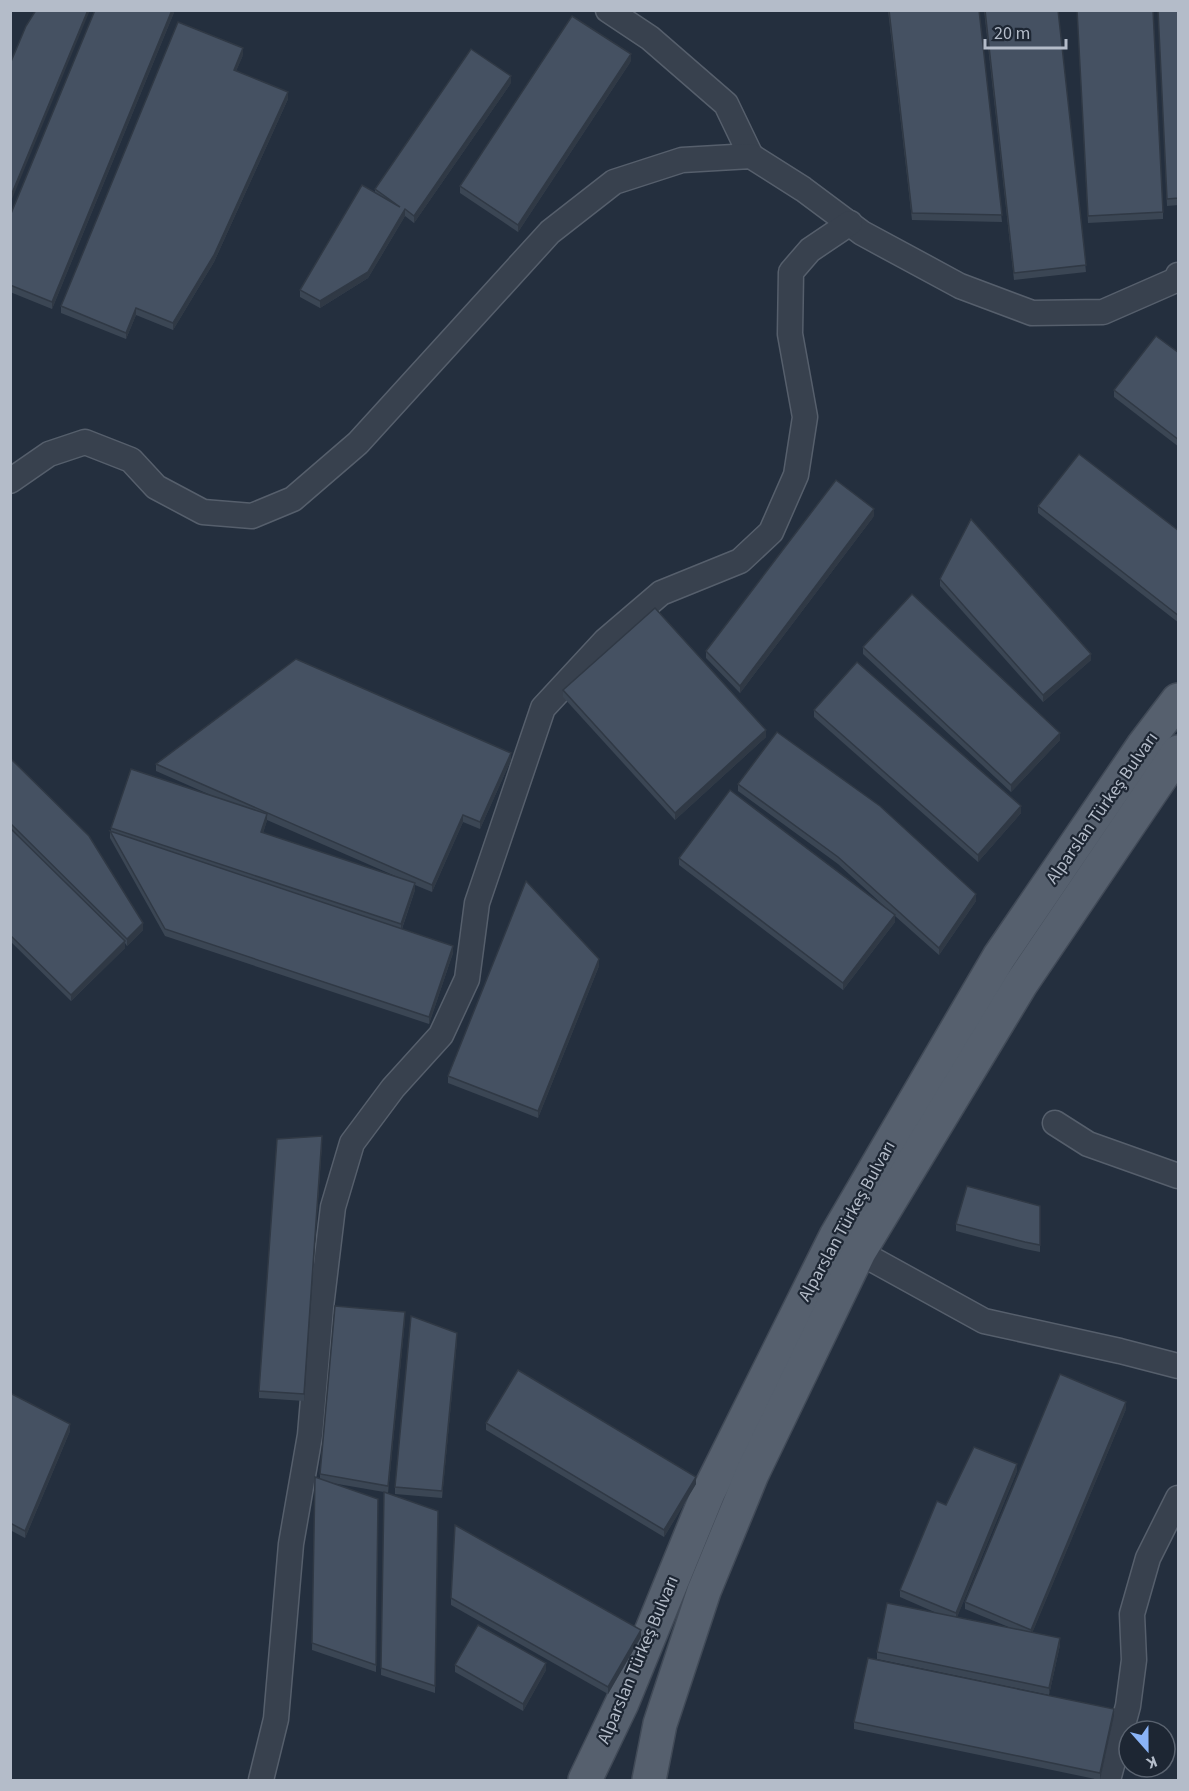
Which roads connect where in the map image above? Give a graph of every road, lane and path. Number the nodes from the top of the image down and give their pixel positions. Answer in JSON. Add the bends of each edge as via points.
{"nodes":[{"id":1,"x":608,"y":10,"type":"edge"},
{"id":2,"x":751,"y":156,"type":"junction"},
{"id":3,"x":850,"y":224,"type":"junction"},
{"id":4,"x":1179,"y":274,"type":"edge"},
{"id":5,"x":10,"y":481,"type":"edge"},
{"id":6,"x":1179,"y":700,"type":"edge"},
{"id":7,"x":1179,"y":752,"type":"edge"},
{"id":8,"x":1055,"y":1124,"type":"dead end"},
{"id":9,"x":1179,"y":1176,"type":"edge"},
{"id":10,"x":859,"y":1252,"type":"junction"},
{"id":11,"x":1179,"y":1366,"type":"edge"},
{"id":12,"x":1179,"y":1498,"type":"edge"},
{"id":13,"x":261,"y":1780,"type":"edge"},
{"id":14,"x":585,"y":1780,"type":"edge"},
{"id":15,"x":649,"y":1780,"type":"edge"},
{"id":16,"x":1108,"y":1780,"type":"edge"}],
"edges":[{"from":1,"to":2,"type":"street","via":[[650,38],[726,104]]},
{"from":2,"to":3,"type":"street"},
{"from":2,"to":5,"type":"street","via":[[682,160],[614,182],[550,232],[358,443],[283,503],[252,516],[203,512],[156,487],[131,460],[85,442],[49,454]]},
{"from":3,"to":4,"type":"street","via":[[960,286],[1032,313],[1103,312],[1176,280]]},
{"from":3,"to":13,"type":"street","via":[[810,250],[791,272],[790,334],[805,417],[796,475],[771,532],[740,561],[661,593],[606,640],[543,708],[477,903],[467,979],[441,1035],[393,1088],[352,1143],[333,1207],[310,1435],[291,1544],[276,1719]]},
{"from":6,"to":14,"type":"main road","name":"Alparslan Türkeş Bulvarı","via":[[1143,746],[999,957],[836,1236],[708,1492],[622,1703]]},
{"from":7,"to":10,"type":"main road","name":"Alparslan Türkeş Bulvarı","via":[[1021,984]]},
{"from":8,"to":9,"type":"street","via":[[1088,1144]]},
{"from":10,"to":11,"type":"street","via":[[984,1321]]},
{"from":10,"to":15,"type":"main road","name":"Alparslan Türkeş Bulvarı","via":[[752,1474],[704,1592],[660,1724]]},
{"from":12,"to":16,"type":"street","via":[[1148,1557],[1132,1614],[1134,1660],[1128,1706]]}]}
